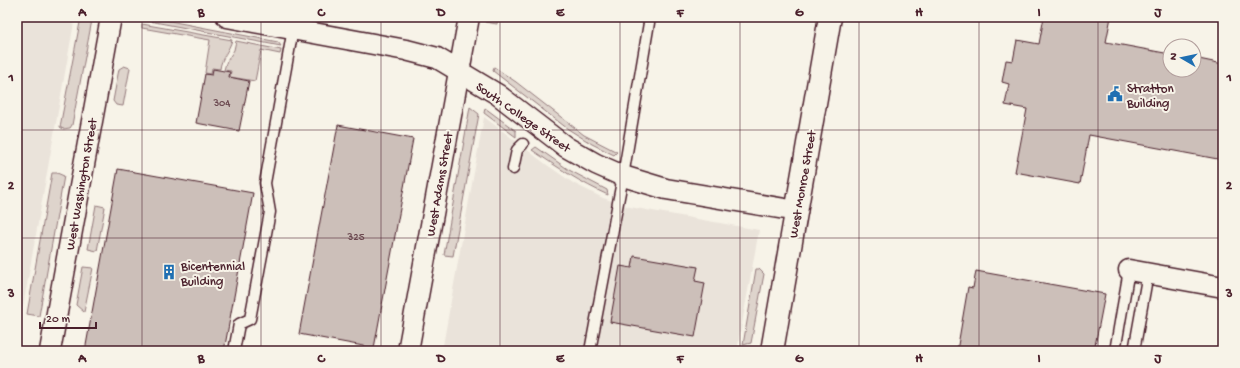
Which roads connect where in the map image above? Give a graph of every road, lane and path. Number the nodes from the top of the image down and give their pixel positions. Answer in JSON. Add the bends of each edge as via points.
{"nodes":[{"id":1,"x":111,"y":17,"type":"edge"},
{"id":2,"x":227,"y":17,"type":"edge"},
{"id":3,"x":469,"y":17,"type":"edge"},
{"id":4,"x":650,"y":17,"type":"edge"},
{"id":5,"x":830,"y":17,"type":"edge"},
{"id":6,"x":293,"y":29,"type":"junction"},
{"id":7,"x":459,"y":71,"type":"junction"},
{"id":8,"x":523,"y":144,"type":"dead end"},
{"id":9,"x":513,"y":169,"type":"dead end"},
{"id":10,"x":623,"y":176,"type":"junction"},
{"id":11,"x":796,"y":211,"type":"junction"},
{"id":12,"x":1138,"y":271,"type":"junction"},
{"id":13,"x":1223,"y":287,"type":"edge"},
{"id":14,"x":50,"y":351,"type":"edge"},
{"id":15,"x":234,"y":351,"type":"edge"},
{"id":16,"x":408,"y":351,"type":"edge"},
{"id":17,"x":590,"y":351,"type":"edge"},
{"id":18,"x":772,"y":351,"type":"edge"},
{"id":19,"x":1115,"y":351,"type":"edge"},
{"id":20,"x":1134,"y":351,"type":"edge"}],
"edges":[{"from":1,"to":14,"type":"street","name":"West Washington Street"},
{"from":2,"to":6,"type":"street","name":"South College Street"},
{"from":3,"to":7,"type":"street","name":"West Adams Street"},
{"from":4,"to":10,"type":"lane"},
{"from":5,"to":11,"type":"street","name":"West Monroe Street"},
{"from":6,"to":7,"type":"street","name":"South College Street","via":[[431,56]]},
{"from":6,"to":15,"type":"lane","via":[[265,183],[270,212],[250,319],[239,324]]},
{"from":7,"to":10,"type":"street","name":"South College Street","via":[[498,94],[566,147]]},
{"from":7,"to":16,"type":"street","name":"West Adams Street"},
{"from":8,"to":9,"type":"lane","via":[[517,150]]},
{"from":10,"to":11,"type":"street","name":"South College Street","via":[[666,189]]},
{"from":10,"to":17,"type":"lane"},
{"from":11,"to":18,"type":"street","name":"West Monroe Street"},
{"from":12,"to":13,"type":"street"},
{"from":12,"to":19,"type":"lane"},
{"from":12,"to":20,"type":"lane"}]}
